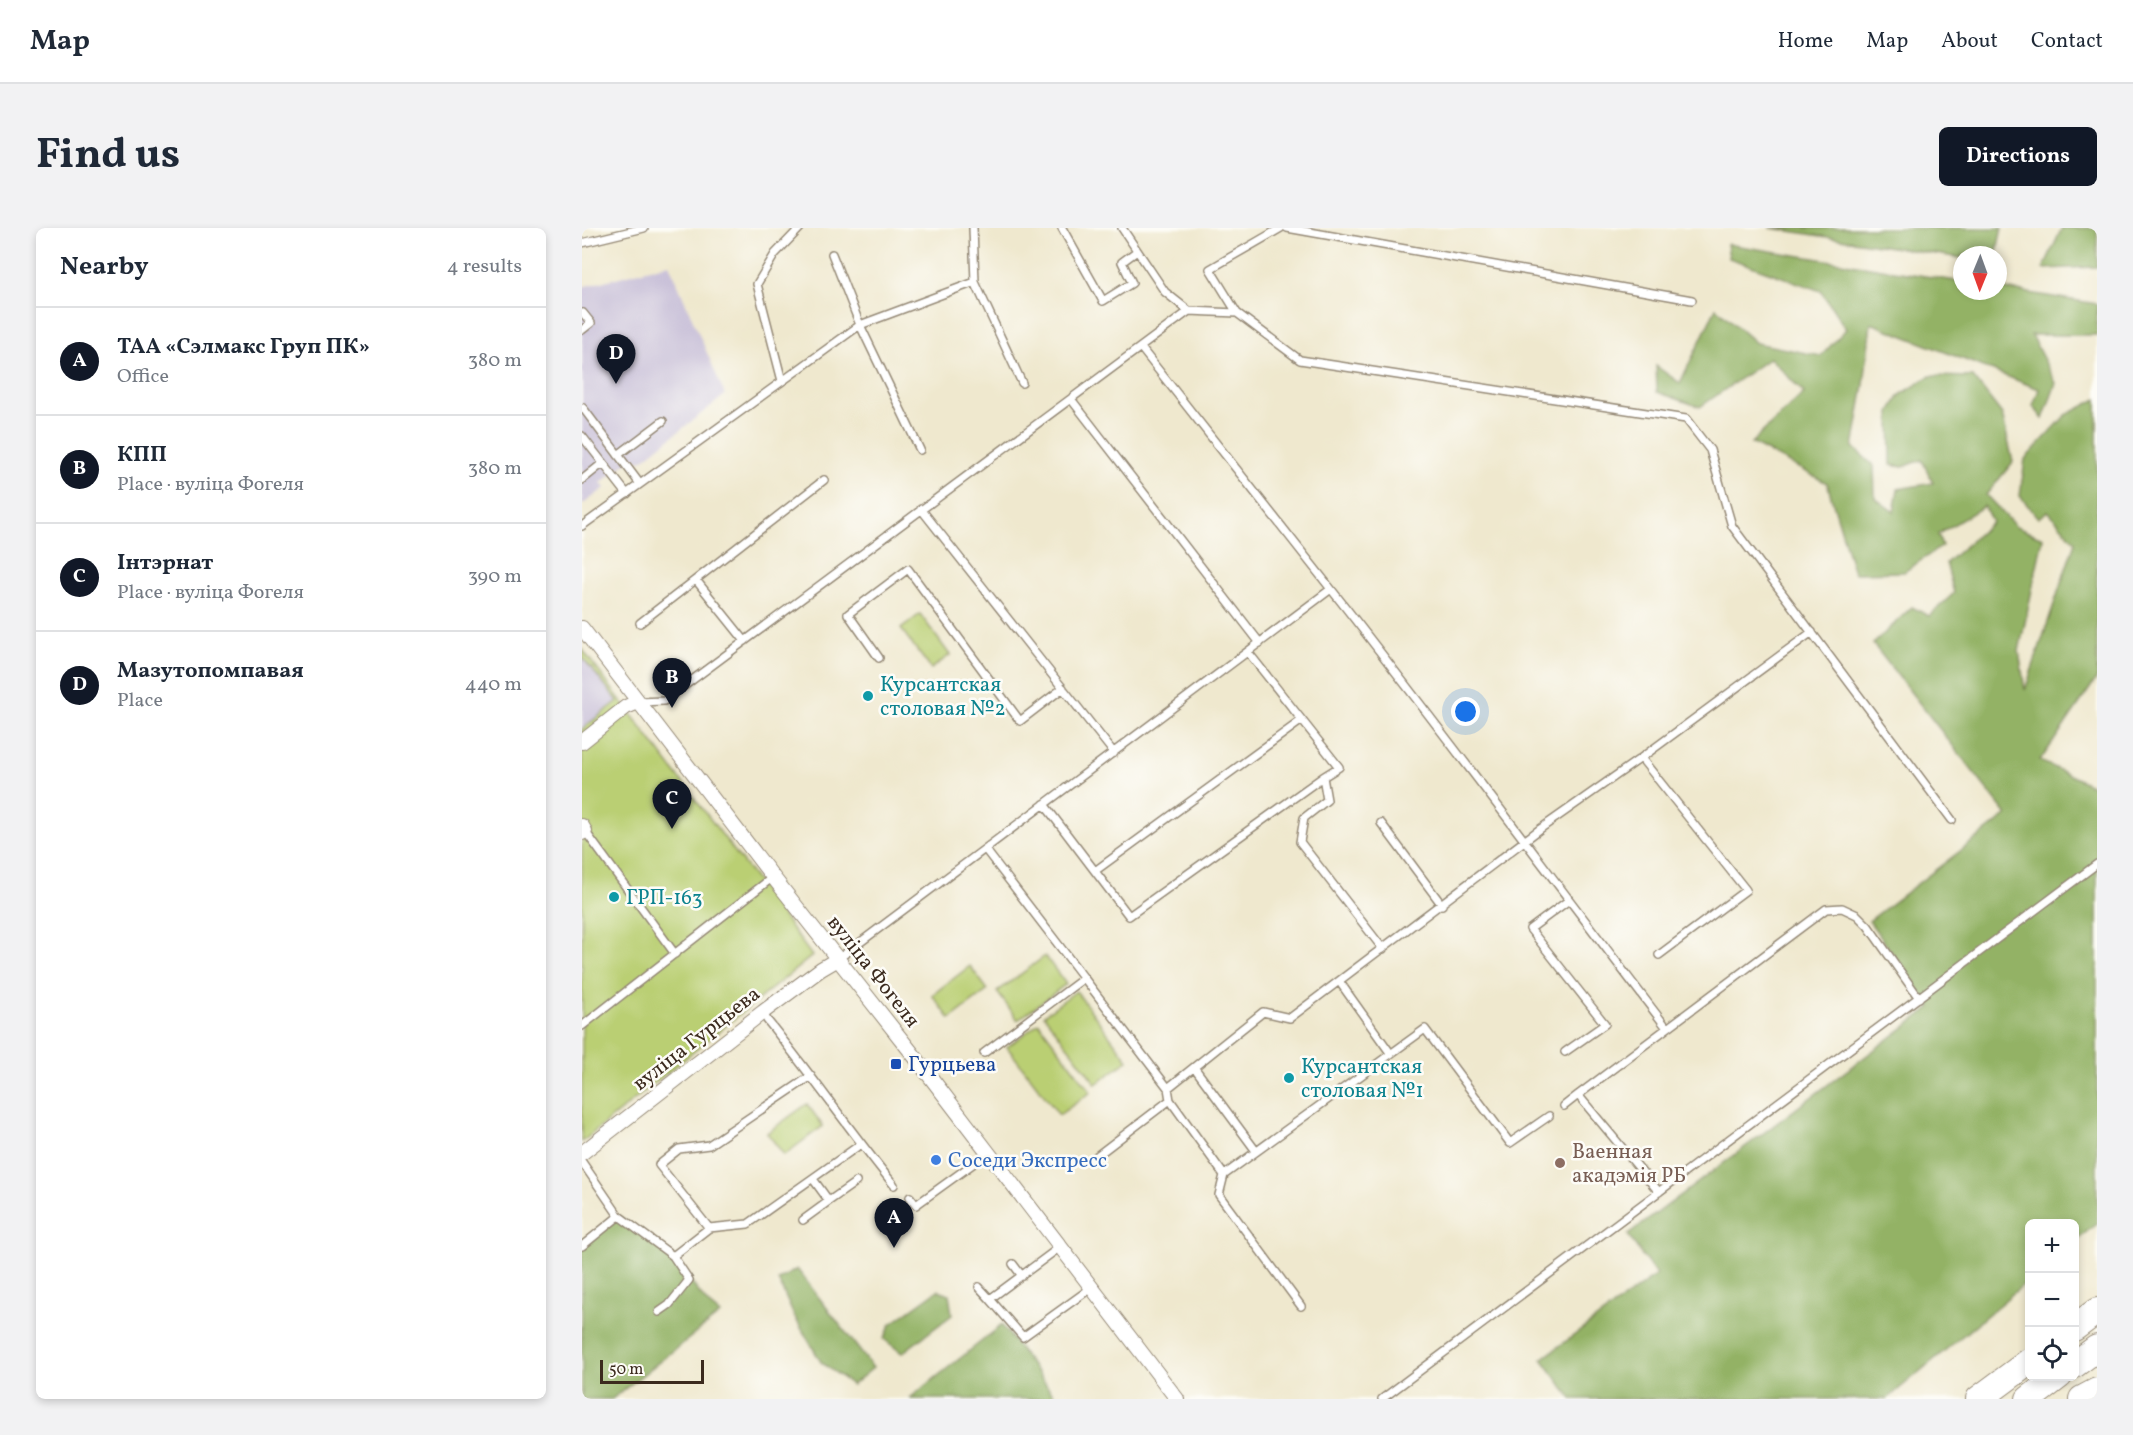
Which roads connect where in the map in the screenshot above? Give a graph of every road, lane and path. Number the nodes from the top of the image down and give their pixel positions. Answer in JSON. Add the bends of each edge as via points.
{"nodes":[{"id":1,"x":644,"y":228,"type":"edge"},
{"id":2,"x":800,"y":228,"type":"edge"},
{"id":3,"x":973,"y":228,"type":"edge"},
{"id":4,"x":1062,"y":228,"type":"edge"},
{"id":5,"x":1122,"y":228,"type":"edge"},
{"id":6,"x":1281,"y":228,"type":"edge"},
{"id":7,"x":1287,"y":228,"type":"edge"},
{"id":8,"x":582,"y":243,"type":"edge"},
{"id":9,"x":1137,"y":251,"type":"junction"},
{"id":10,"x":832,"y":254,"type":"dead end"},
{"id":11,"x":975,"y":282,"type":"junction"},
{"id":12,"x":1692,"y":300,"type":"dead end"},
{"id":13,"x":1189,"y":312,"type":"junction"},
{"id":14,"x":583,"y":313,"type":"edge"},
{"id":15,"x":1238,"y":313,"type":"junction"},
{"id":16,"x":860,"y":325,"type":"junction"},
{"id":17,"x":582,"y":330,"type":"edge"},
{"id":18,"x":1141,"y":348,"type":"junction"},
{"id":19,"x":782,"y":381,"type":"junction"},
{"id":20,"x":1022,"y":383,"type":"dead end"},
{"id":21,"x":1071,"y":399,"type":"junction"},
{"id":22,"x":583,"y":408,"type":"edge"},
{"id":23,"x":663,"y":421,"type":"dead end"},
{"id":24,"x":582,"y":436,"type":"edge"},
{"id":25,"x":920,"y":450,"type":"dead end"},
{"id":26,"x":618,"y":455,"type":"junction"},
{"id":27,"x":603,"y":463,"type":"junction"},
{"id":28,"x":582,"y":480,"type":"edge"},
{"id":29,"x":825,"y":480,"type":"dead end"},
{"id":30,"x":640,"y":484,"type":"junction"},
{"id":31,"x":627,"y":494,"type":"junction"},
{"id":32,"x":921,"y":509,"type":"junction"},
{"id":33,"x":582,"y":526,"type":"edge"},
{"id":34,"x":696,"y":580,"type":"junction"},
{"id":35,"x":1331,"y":589,"type":"junction"},
{"id":36,"x":640,"y":623,"type":"dead end"},
{"id":37,"x":582,"y":628,"type":"edge"},
{"id":38,"x":1812,"y":632,"type":"junction"},
{"id":39,"x":745,"y":641,"type":"junction"},
{"id":40,"x":1260,"y":643,"type":"junction"},
{"id":41,"x":1248,"y":652,"type":"junction"},
{"id":42,"x":879,"y":658,"type":"dead end"},
{"id":43,"x":1063,"y":688,"type":"junction"},
{"id":44,"x":638,"y":702,"type":"junction"},
{"id":45,"x":1302,"y":720,"type":"junction"},
{"id":46,"x":582,"y":742,"type":"edge"},
{"id":47,"x":1114,"y":753,"type":"junction"},
{"id":48,"x":1641,"y":758,"type":"junction"},
{"id":49,"x":1323,"y":777,"type":"junction"},
{"id":50,"x":1044,"y":804,"type":"junction"},
{"id":51,"x":1952,"y":820,"type":"dead end"},
{"id":52,"x":1381,"y":823,"type":"dead end"},
{"id":53,"x":583,"y":830,"type":"edge"},
{"id":54,"x":1525,"y":843,"type":"junction"},
{"id":55,"x":985,"y":849,"type":"junction"},
{"id":56,"x":2097,"y":864,"type":"edge"},
{"id":57,"x":1095,"y":872,"type":"junction"},
{"id":58,"x":773,"y":878,"type":"junction"},
{"id":59,"x":1569,"y":900,"type":"junction"},
{"id":60,"x":1442,"y":905,"type":"junction"},
{"id":61,"x":1383,"y":949,"type":"junction"},
{"id":62,"x":675,"y":954,"type":"junction"},
{"id":63,"x":1659,"y":955,"type":"dead end"},
{"id":64,"x":838,"y":959,"type":"junction"},
{"id":65,"x":1084,"y":978,"type":"junction"},
{"id":66,"x":1339,"y":981,"type":"junction"},
{"id":67,"x":1919,"y":998,"type":"junction"},
{"id":68,"x":763,"y":1012,"type":"junction"},
{"id":69,"x":582,"y":1026,"type":"edge"},
{"id":70,"x":1667,"y":1028,"type":"junction"},
{"id":71,"x":1565,"y":1052,"type":"dead end"},
{"id":72,"x":984,"y":1053,"type":"dead end"},
{"id":73,"x":1391,"y":1054,"type":"junction"},
{"id":74,"x":1194,"y":1067,"type":"junction"},
{"id":75,"x":811,"y":1076,"type":"junction"},
{"id":76,"x":1168,"y":1088,"type":"junction"},
{"id":77,"x":1578,"y":1095,"type":"junction"},
{"id":78,"x":1170,"y":1100,"type":"junction"},
{"id":79,"x":1564,"y":1106,"type":"dead end"},
{"id":80,"x":1549,"y":1116,"type":"dead end"},
{"id":81,"x":861,"y":1144,"type":"junction"},
{"id":82,"x":1256,"y":1151,"type":"junction"},
{"id":83,"x":582,"y":1153,"type":"edge"},
{"id":84,"x":988,"y":1153,"type":"junction"},
{"id":85,"x":1090,"y":1161,"type":"dead end"},
{"id":86,"x":582,"y":1162,"type":"edge"},
{"id":87,"x":1224,"y":1174,"type":"junction"},
{"id":88,"x":813,"y":1179,"type":"junction"},
{"id":89,"x":856,"y":1182,"type":"dead end"},
{"id":90,"x":894,"y":1185,"type":"dead end"},
{"id":91,"x":1659,"y":1192,"type":"junction"},
{"id":92,"x":910,"y":1197,"type":"dead end"},
{"id":93,"x":829,"y":1200,"type":"junction"},
{"id":94,"x":619,"y":1216,"type":"junction"},
{"id":95,"x":803,"y":1220,"type":"dead end"},
{"id":96,"x":710,"y":1228,"type":"junction"},
{"id":97,"x":582,"y":1246,"type":"edge"},
{"id":98,"x":1060,"y":1247,"type":"junction"},
{"id":99,"x":673,"y":1256,"type":"junction"},
{"id":100,"x":1013,"y":1264,"type":"dead end"},
{"id":101,"x":1022,"y":1276,"type":"junction"},
{"id":102,"x":979,"y":1287,"type":"dead end"},
{"id":103,"x":1091,"y":1288,"type":"junction"},
{"id":104,"x":990,"y":1299,"type":"junction"},
{"id":105,"x":1301,"y":1306,"type":"dead end"},
{"id":106,"x":2097,"y":1311,"type":"edge"},
{"id":107,"x":659,"y":1312,"type":"dead end"},
{"id":108,"x":2075,"y":1327,"type":"edge"},
{"id":109,"x":2097,"y":1348,"type":"edge"},
{"id":110,"x":2079,"y":1361,"type":"edge"},
{"id":111,"x":2025,"y":1365,"type":"edge"},
{"id":112,"x":2054,"y":1381,"type":"edge"},
{"id":113,"x":2097,"y":1391,"type":"edge"},
{"id":114,"x":1176,"y":1399,"type":"edge"},
{"id":115,"x":1382,"y":1399,"type":"edge"},
{"id":116,"x":1979,"y":1399,"type":"edge"},
{"id":117,"x":2029,"y":1399,"type":"edge"},
{"id":118,"x":2082,"y":1399,"type":"edge"}],
"edges":[{"from":1,"to":8,"type":"lane"},
{"from":2,"to":19,"type":"lane","via":[[775,254],[757,284]]},
{"from":3,"to":11,"type":"lane"},
{"from":4,"to":9,"type":"lane","via":[[1103,301],[1132,284],[1122,262]]},
{"from":5,"to":9,"type":"lane"},
{"from":6,"to":15,"type":"lane","via":[[1210,269]]},
{"from":7,"to":12,"type":"lane"},
{"from":9,"to":13,"type":"lane","via":[[1165,292]]},
{"from":10,"to":16,"type":"lane"},
{"from":11,"to":16,"type":"lane"},
{"from":11,"to":20,"type":"lane"},
{"from":13,"to":15,"type":"lane"},
{"from":13,"to":18,"type":"lane"},
{"from":14,"to":17,"type":"lane","via":[[591,323]]},
{"from":15,"to":38,"type":"lane","via":[[1300,360],[1686,419],[1710,450],[1732,526]]},
{"from":16,"to":19,"type":"lane"},
{"from":16,"to":25,"type":"lane"},
{"from":18,"to":21,"type":"lane"},
{"from":18,"to":35,"type":"lane"},
{"from":19,"to":30,"type":"lane"},
{"from":21,"to":32,"type":"lane"},
{"from":21,"to":40,"type":"lane"},
{"from":22,"to":26,"type":"lane"},
{"from":23,"to":26,"type":"lane"},
{"from":24,"to":27,"type":"lane"},
{"from":26,"to":30,"type":"lane"},
{"from":27,"to":28,"type":"lane"},
{"from":27,"to":31,"type":"lane"},
{"from":29,"to":34,"type":"lane"},
{"from":30,"to":31,"type":"lane"},
{"from":31,"to":33,"type":"lane"},
{"from":32,"to":39,"type":"lane"},
{"from":32,"to":43,"type":"lane"},
{"from":34,"to":36,"type":"lane"},
{"from":34,"to":39,"type":"lane"},
{"from":35,"to":40,"type":"lane"},
{"from":35,"to":54,"type":"lane"},
{"from":37,"to":44,"type":"street","name":"вуліца Фогеля"},
{"from":38,"to":48,"type":"lane"},
{"from":38,"to":51,"type":"lane"},
{"from":39,"to":44,"type":"lane","via":[[664,701]]},
{"from":40,"to":41,"type":"lane"},
{"from":41,"to":45,"type":"lane"},
{"from":41,"to":47,"type":"lane"},
{"from":42,"to":43,"type":"lane","via":[[848,614],[908,570],[1020,721]]},
{"from":43,"to":47,"type":"lane"},
{"from":44,"to":46,"type":"street"},
{"from":44,"to":58,"type":"street","name":"вуліца Фогеля"},
{"from":45,"to":49,"type":"lane","via":[[1338,767]]},
{"from":45,"to":57,"type":"lane"},
{"from":47,"to":50,"type":"lane"},
{"from":48,"to":54,"type":"lane"},
{"from":48,"to":63,"type":"lane","via":[[1746,891]]},
{"from":49,"to":57,"type":"lane","via":[[1129,916]]},
{"from":49,"to":61,"type":"lane","via":[[1327,800],[1304,818],[1300,842]]},
{"from":50,"to":55,"type":"lane"},
{"from":50,"to":57,"type":"lane"},
{"from":52,"to":60,"type":"lane"},
{"from":53,"to":62,"type":"lane"},
{"from":54,"to":59,"type":"lane"},
{"from":54,"to":60,"type":"lane"},
{"from":55,"to":64,"type":"lane"},
{"from":55,"to":65,"type":"lane"},
{"from":56,"to":67,"type":"lane"},
{"from":58,"to":62,"type":"lane"},
{"from":58,"to":64,"type":"street","name":"вуліца Фогеля"},
{"from":59,"to":70,"type":"lane"},
{"from":59,"to":71,"type":"lane","via":[[1530,930],[1605,1024]]},
{"from":60,"to":61,"type":"lane"},
{"from":61,"to":66,"type":"lane"},
{"from":62,"to":69,"type":"lane"},
{"from":64,"to":68,"type":"street","name":"вуліца Гурцьева"},
{"from":64,"to":84,"type":"street","name":"вуліца Фогеля"},
{"from":65,"to":72,"type":"lane"},
{"from":65,"to":76,"type":"lane"},
{"from":66,"to":73,"type":"lane"},
{"from":66,"to":74,"type":"lane","via":[[1290,1018],[1263,1012]]},
{"from":67,"to":70,"type":"lane","via":[[1857,915],[1842,908],[1826,909]]},
{"from":67,"to":91,"type":"lane"},
{"from":68,"to":75,"type":"lane"},
{"from":68,"to":83,"type":"street","name":"вуліца Гурцьева"},
{"from":70,"to":77,"type":"lane"},
{"from":73,"to":80,"type":"lane","via":[[1425,1029],[1510,1143]]},
{"from":73,"to":82,"type":"lane"},
{"from":74,"to":76,"type":"lane"},
{"from":74,"to":82,"type":"lane"},
{"from":75,"to":81,"type":"lane"},
{"from":75,"to":96,"type":"lane","via":[[709,1145],[678,1149],[659,1165]]},
{"from":76,"to":78,"type":"lane"},
{"from":77,"to":79,"type":"lane"},
{"from":77,"to":91,"type":"lane"},
{"from":78,"to":85,"type":"lane"},
{"from":78,"to":87,"type":"lane"},
{"from":81,"to":88,"type":"lane"},
{"from":81,"to":90,"type":"lane"},
{"from":82,"to":87,"type":"lane"},
{"from":84,"to":92,"type":"lane","via":[[916,1205]]},
{"from":84,"to":98,"type":"street","name":"вуліца Фогеля"},
{"from":86,"to":94,"type":"lane"},
{"from":87,"to":105,"type":"lane","via":[[1219,1195]]},
{"from":88,"to":93,"type":"lane"},
{"from":88,"to":96,"type":"lane","via":[[748,1224]]},
{"from":89,"to":93,"type":"lane"},
{"from":91,"to":115,"type":"lane"},
{"from":93,"to":95,"type":"lane"},
{"from":94,"to":97,"type":"lane"},
{"from":94,"to":99,"type":"lane"},
{"from":96,"to":99,"type":"lane"},
{"from":98,"to":101,"type":"lane"},
{"from":98,"to":103,"type":"street","name":"вуліца Фогеля"},
{"from":99,"to":107,"type":"lane","via":[[689,1280]]},
{"from":100,"to":101,"type":"lane"},
{"from":101,"to":104,"type":"lane"},
{"from":102,"to":104,"type":"lane"},
{"from":103,"to":104,"type":"lane","via":[[1023,1337]]},
{"from":103,"to":114,"type":"street","name":"вуліца Фогеля"},
{"from":106,"to":108,"type":"highway"},
{"from":109,"to":110,"type":"highway"},
{"from":111,"to":116,"type":"highway"},
{"from":112,"to":117,"type":"highway"},
{"from":113,"to":118,"type":"highway"}]}
